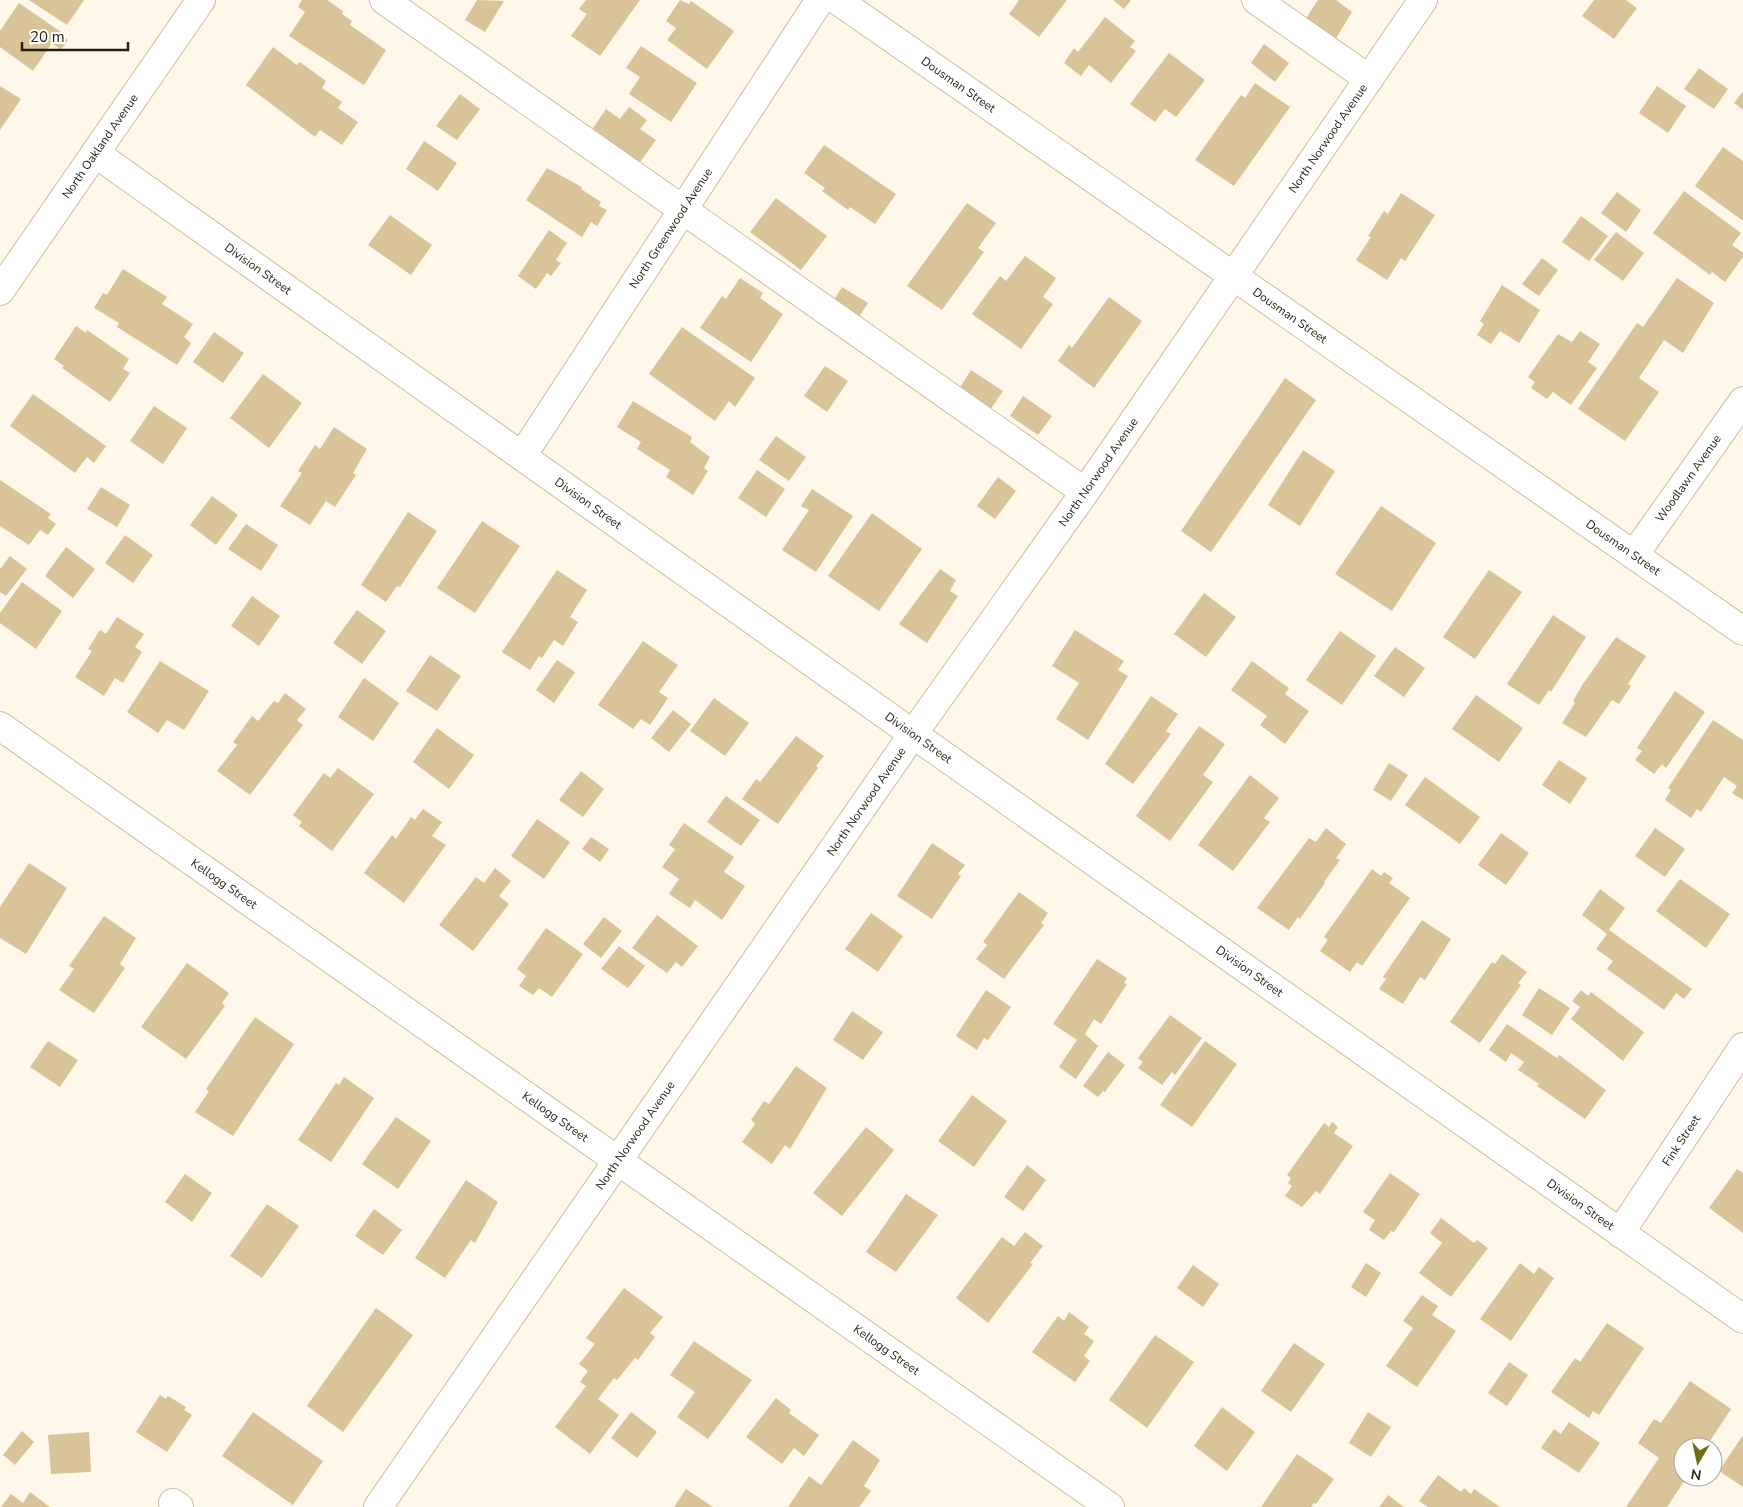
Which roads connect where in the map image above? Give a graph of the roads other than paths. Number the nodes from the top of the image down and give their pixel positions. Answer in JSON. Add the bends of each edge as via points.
{"nodes":[{"id":1,"x":200,"y":0,"type":"edge"},
{"id":2,"x":384,"y":0,"type":"edge"},
{"id":3,"x":820,"y":0,"type":"edge"},
{"id":4,"x":837,"y":0,"type":"edge"},
{"id":5,"x":1256,"y":0,"type":"edge"},
{"id":6,"x":1423,"y":0,"type":"edge"},
{"id":7,"x":1369,"y":79,"type":"junction"},
{"id":8,"x":95,"y":153,"type":"junction"},
{"id":9,"x":682,"y":210,"type":"junction"},
{"id":10,"x":1234,"y":276,"type":"junction"},
{"id":11,"x":0,"y":291,"type":"edge"},
{"id":12,"x":1743,"y":401,"type":"edge"},
{"id":13,"x":522,"y":456,"type":"junction"},
{"id":14,"x":1085,"y":492,"type":"junction"},
{"id":15,"x":1634,"y":555,"type":"junction"},
{"id":16,"x":1743,"y":631,"type":"edge"},
{"id":17,"x":0,"y":726,"type":"edge"},
{"id":18,"x":913,"y":734,"type":"junction"},
{"id":19,"x":1743,"y":1047,"type":"edge"},
{"id":20,"x":618,"y":1159,"type":"junction"},
{"id":21,"x":1620,"y":1232,"type":"junction"},
{"id":22,"x":1743,"y":1319,"type":"edge"},
{"id":23,"x":378,"y":1507,"type":"edge"},
{"id":24,"x":1110,"y":1507,"type":"edge"}],
"edges":[{"from":1,"to":8,"type":"street","name":"North Oakland Avenue"},
{"from":2,"to":9,"type":"street"},
{"from":3,"to":9,"type":"street","name":"North Greenwood Avenue"},
{"from":4,"to":10,"type":"street","name":"Dousman Street"},
{"from":5,"to":7,"type":"street"},
{"from":6,"to":7,"type":"street","name":"North Norwood Avenue"},
{"from":7,"to":10,"type":"street","name":"North Norwood Avenue"},
{"from":8,"to":11,"type":"street","name":"North Oakland Avenue"},
{"from":8,"to":13,"type":"street","name":"Division Street"},
{"from":9,"to":13,"type":"street","name":"North Greenwood Avenue"},
{"from":9,"to":14,"type":"street"},
{"from":10,"to":14,"type":"street","name":"North Norwood Avenue"},
{"from":10,"to":15,"type":"street","name":"Dousman Street"},
{"from":12,"to":15,"type":"street","name":"Woodlawn Avenue"},
{"from":13,"to":18,"type":"street","name":"Division Street"},
{"from":14,"to":18,"type":"street","name":"North Norwood Avenue"},
{"from":15,"to":16,"type":"street","name":"Dousman Street"},
{"from":17,"to":20,"type":"street","name":"Kellogg Street"},
{"from":18,"to":20,"type":"street","name":"North Norwood Avenue"},
{"from":18,"to":21,"type":"street","name":"Division Street"},
{"from":19,"to":21,"type":"street","name":"Fink Street"},
{"from":20,"to":23,"type":"street","name":"North Norwood Avenue"},
{"from":20,"to":24,"type":"street","name":"Kellogg Street"},
{"from":21,"to":22,"type":"street","name":"Division Street"}]}
